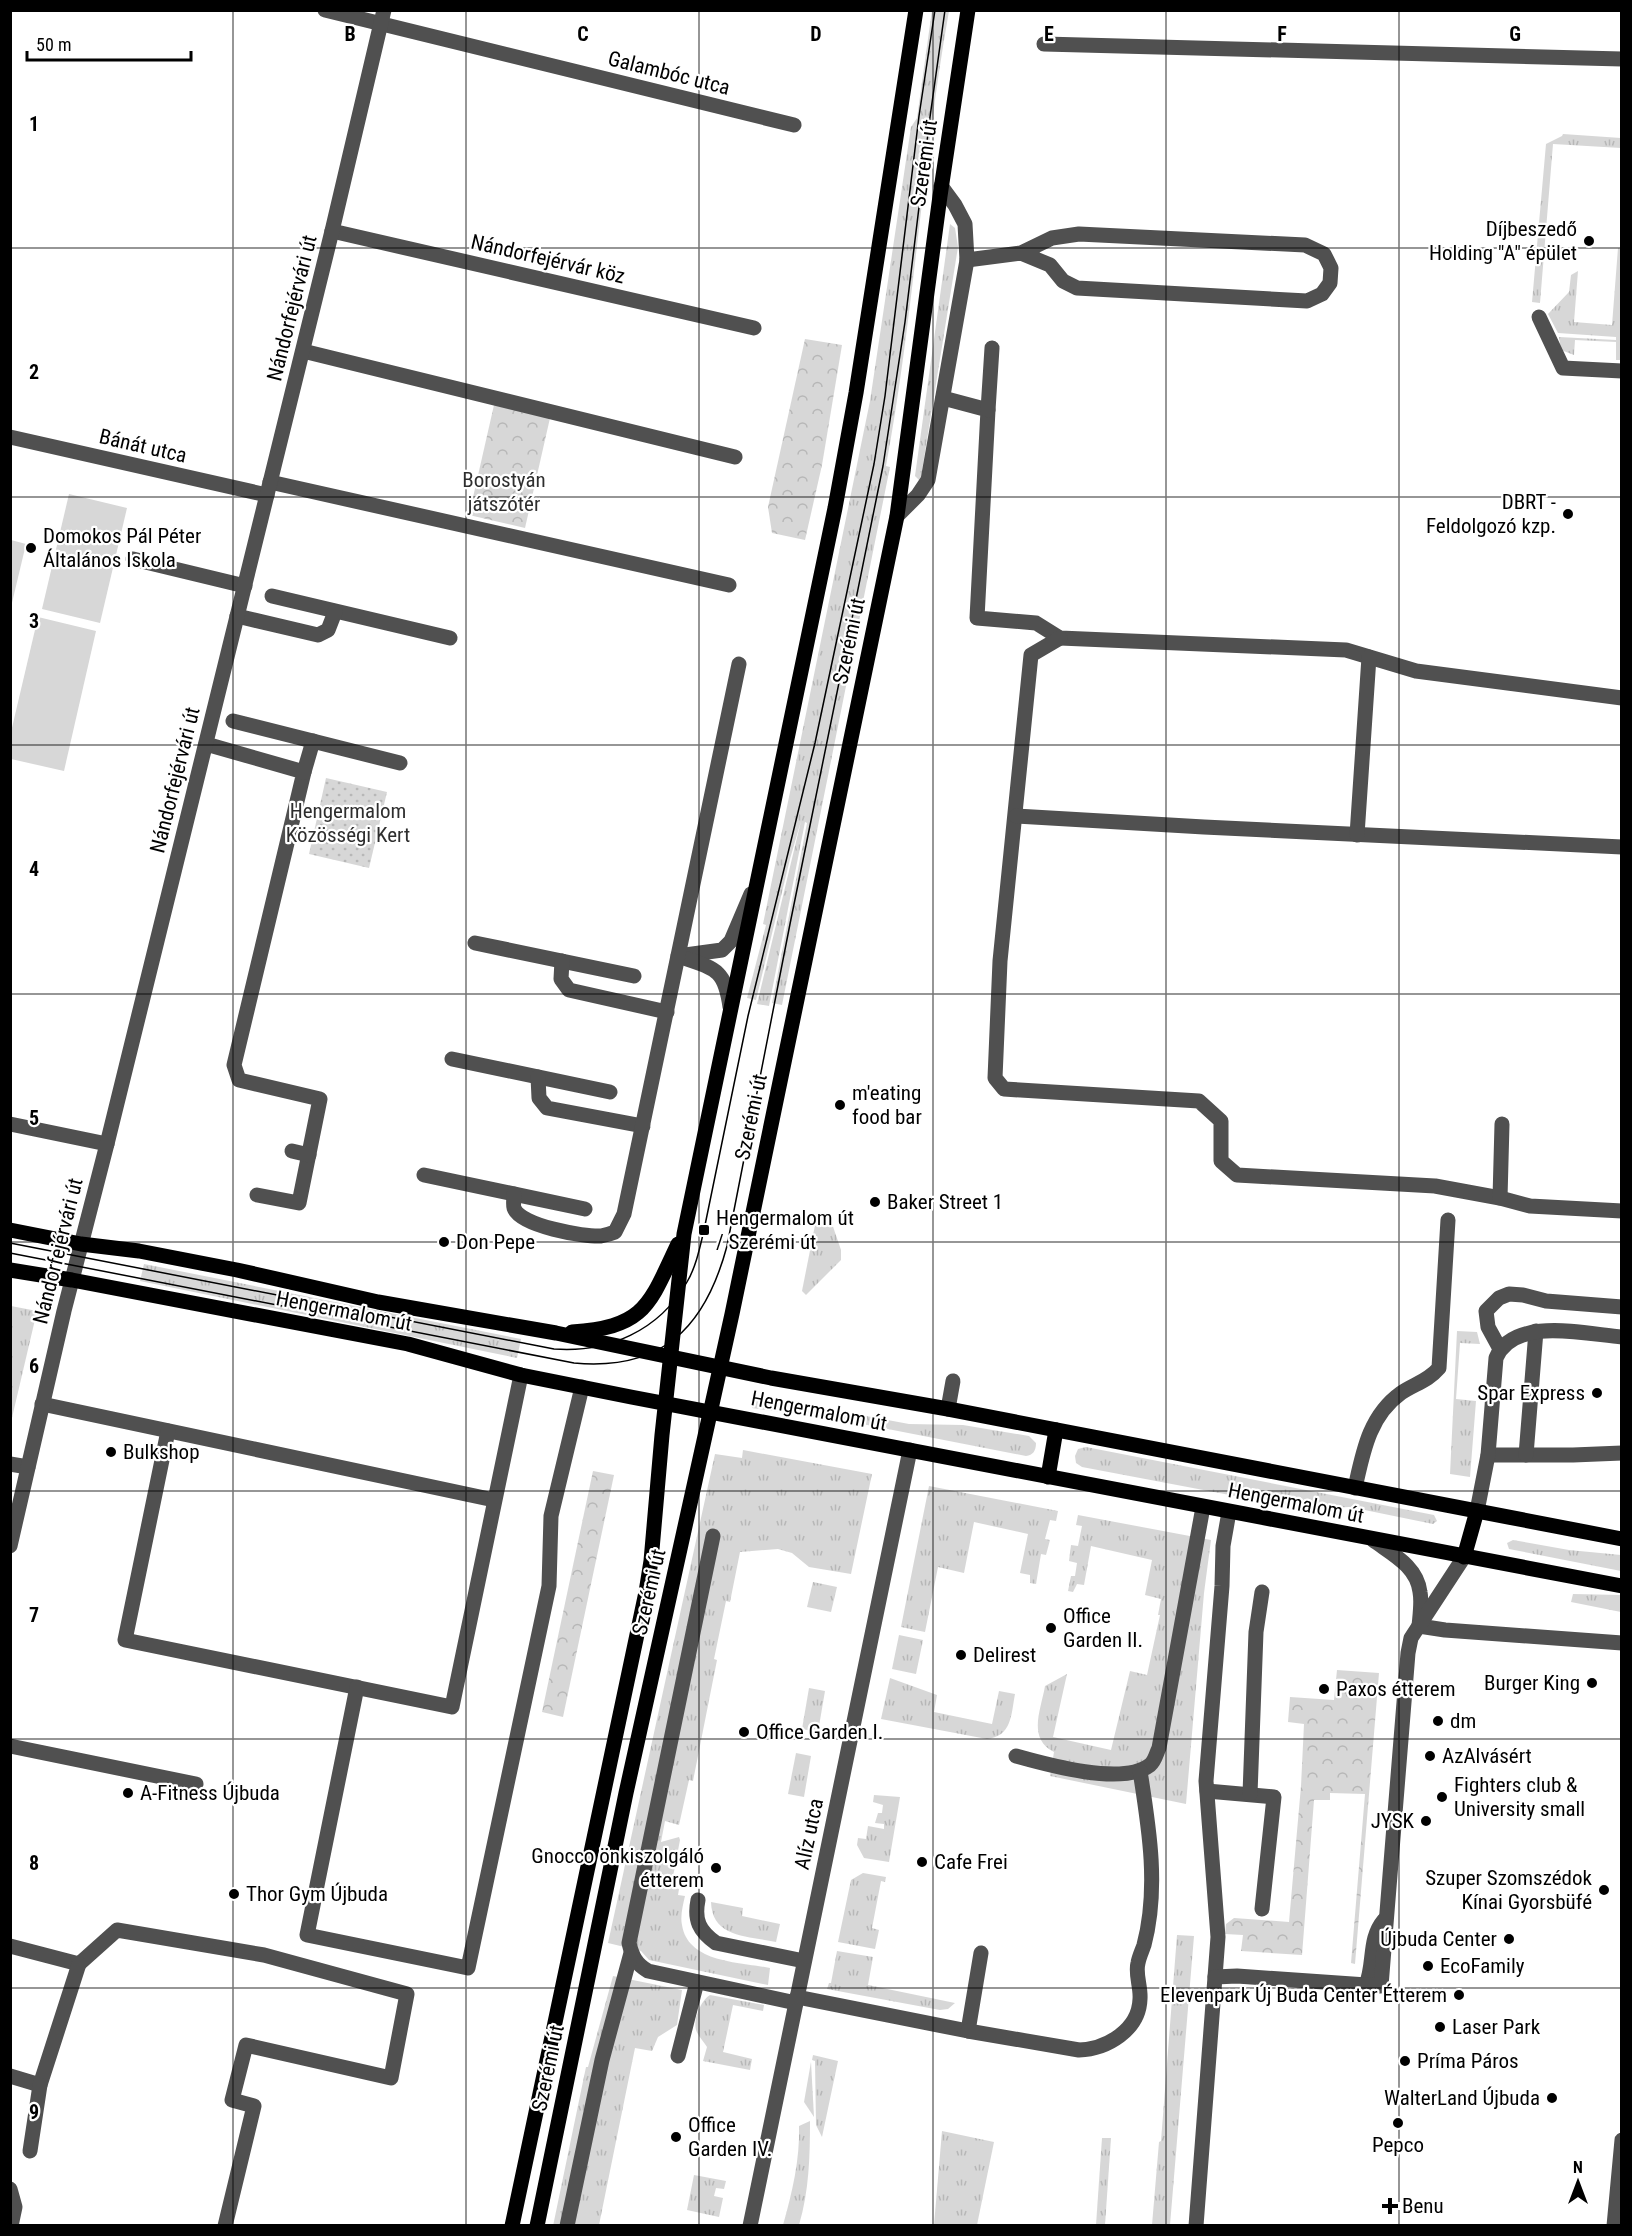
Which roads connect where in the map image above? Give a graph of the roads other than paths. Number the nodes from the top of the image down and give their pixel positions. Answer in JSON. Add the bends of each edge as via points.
{"nodes":[{"id":1,"x":325,"y":10,"type":"edge"},
{"id":2,"x":916,"y":10,"type":"edge"},
{"id":3,"x":968,"y":10,"type":"edge"},
{"id":4,"x":382,"y":17,"type":"edge"},
{"id":5,"x":1044,"y":44,"type":"dead end"},
{"id":6,"x":1622,"y":59,"type":"edge"},
{"id":7,"x":794,"y":125,"type":"dead end"},
{"id":8,"x":942,"y":186,"type":"junction"},
{"id":9,"x":332,"y":231,"type":"junction"},
{"id":10,"x":1021,"y":254,"type":"junction"},
{"id":11,"x":967,"y":260,"type":"junction"},
{"id":12,"x":1539,"y":317,"type":"dead end"},
{"id":13,"x":754,"y":328,"type":"dead end"},
{"id":14,"x":992,"y":348,"type":"dead end"},
{"id":15,"x":303,"y":351,"type":"junction"},
{"id":16,"x":1622,"y":371,"type":"edge"},
{"id":17,"x":943,"y":398,"type":"junction"},
{"id":18,"x":988,"y":410,"type":"junction"},
{"id":19,"x":10,"y":437,"type":"edge"},
{"id":20,"x":735,"y":457,"type":"dead end"},
{"id":21,"x":269,"y":488,"type":"junction"},
{"id":22,"x":897,"y":516,"type":"junction"},
{"id":23,"x":134,"y":559,"type":"dead end"},
{"id":24,"x":729,"y":585,"type":"dead end"},
{"id":25,"x":245,"y":586,"type":"junction"},
{"id":26,"x":272,"y":596,"type":"dead end"},
{"id":27,"x":335,"y":612,"type":"junction"},
{"id":28,"x":237,"y":616,"type":"junction"},
{"id":29,"x":450,"y":638,"type":"dead end"},
{"id":30,"x":1060,"y":638,"type":"junction"},
{"id":31,"x":1370,"y":657,"type":"junction"},
{"id":32,"x":739,"y":664,"type":"dead end"},
{"id":33,"x":1622,"y":698,"type":"edge"},
{"id":34,"x":233,"y":721,"type":"dead end"},
{"id":35,"x":313,"y":741,"type":"junction"},
{"id":36,"x":206,"y":744,"type":"junction"},
{"id":37,"x":400,"y":763,"type":"dead end"},
{"id":38,"x":304,"y":772,"type":"junction"},
{"id":39,"x":1016,"y":816,"type":"junction"},
{"id":40,"x":1357,"y":834,"type":"junction"},
{"id":41,"x":1622,"y":847,"type":"edge"},
{"id":42,"x":760,"y":872,"type":"junction"},
{"id":43,"x":475,"y":943,"type":"dead end"},
{"id":44,"x":678,"y":956,"type":"junction"},
{"id":45,"x":562,"y":961,"type":"junction"},
{"id":46,"x":634,"y":976,"type":"dead end"},
{"id":47,"x":667,"y":1012,"type":"junction"},
{"id":48,"x":731,"y":1012,"type":"junction"},
{"id":49,"x":452,"y":1059,"type":"dead end"},
{"id":50,"x":538,"y":1077,"type":"junction"},
{"id":51,"x":610,"y":1092,"type":"dead end"},
{"id":52,"x":10,"y":1124,"type":"edge"},
{"id":53,"x":1502,"y":1125,"type":"dead end"},
{"id":54,"x":643,"y":1126,"type":"junction"},
{"id":55,"x":107,"y":1144,"type":"junction"},
{"id":56,"x":292,"y":1151,"type":"dead end"},
{"id":57,"x":309,"y":1155,"type":"junction"},
{"id":58,"x":424,"y":1175,"type":"dead end"},
{"id":59,"x":514,"y":1194,"type":"junction"},
{"id":60,"x":257,"y":1195,"type":"dead end"},
{"id":61,"x":1500,"y":1198,"type":"junction"},
{"id":62,"x":585,"y":1209,"type":"dead end"},
{"id":63,"x":1622,"y":1211,"type":"edge"},
{"id":64,"x":1448,"y":1220,"type":"dead end"},
{"id":65,"x":10,"y":1230,"type":"edge"},
{"id":66,"x":684,"y":1234,"type":"junction"},
{"id":67,"x":81,"y":1244,"type":"junction"},
{"id":68,"x":10,"y":1270,"type":"edge"},
{"id":69,"x":72,"y":1280,"type":"junction"},
{"id":70,"x":1622,"y":1307,"type":"edge"},
{"id":71,"x":1536,"y":1331,"type":"junction"},
{"id":72,"x":556,"y":1333,"type":"junction"},
{"id":73,"x":1622,"y":1337,"type":"edge"},
{"id":74,"x":1500,"y":1349,"type":"junction"},
{"id":75,"x":670,"y":1356,"type":"junction"},
{"id":76,"x":720,"y":1367,"type":"junction"},
{"id":77,"x":521,"y":1375,"type":"junction"},
{"id":78,"x":953,"y":1381,"type":"dead end"},
{"id":79,"x":582,"y":1387,"type":"junction"},
{"id":80,"x":666,"y":1403,"type":"junction"},
{"id":81,"x":42,"y":1404,"type":"junction"},
{"id":82,"x":948,"y":1409,"type":"junction"},
{"id":83,"x":710,"y":1412,"type":"junction"},
{"id":84,"x":1056,"y":1430,"type":"junction"},
{"id":85,"x":168,"y":1431,"type":"junction"},
{"id":86,"x":909,"y":1450,"type":"junction"},
{"id":87,"x":1622,"y":1452,"type":"edge"},
{"id":88,"x":1488,"y":1455,"type":"junction"},
{"id":89,"x":1526,"y":1455,"type":"junction"},
{"id":90,"x":10,"y":1464,"type":"edge"},
{"id":91,"x":28,"y":1467,"type":"junction"},
{"id":92,"x":1048,"y":1477,"type":"junction"},
{"id":93,"x":1355,"y":1488,"type":"junction"},
{"id":94,"x":494,"y":1500,"type":"junction"},
{"id":95,"x":1203,"y":1507,"type":"junction"},
{"id":96,"x":1477,"y":1511,"type":"junction"},
{"id":97,"x":1229,"y":1512,"type":"junction"},
{"id":98,"x":713,"y":1536,"type":"dead end"},
{"id":99,"x":1622,"y":1539,"type":"edge"},
{"id":100,"x":1373,"y":1540,"type":"junction"},
{"id":101,"x":10,"y":1546,"type":"edge"},
{"id":102,"x":1464,"y":1557,"type":"junction"},
{"id":103,"x":1622,"y":1586,"type":"edge"},
{"id":104,"x":1262,"y":1592,"type":"dead end"},
{"id":105,"x":1419,"y":1626,"type":"junction"},
{"id":106,"x":1619,"y":1642,"type":"edge"},
{"id":107,"x":357,"y":1687,"type":"junction"},
{"id":108,"x":10,"y":1746,"type":"edge"},
{"id":109,"x":1016,"y":1756,"type":"dead end"},
{"id":110,"x":1140,"y":1771,"type":"junction"},
{"id":111,"x":196,"y":1784,"type":"dead end"},
{"id":112,"x":1207,"y":1791,"type":"junction"},
{"id":113,"x":1250,"y":1794,"type":"junction"},
{"id":114,"x":698,"y":1900,"type":"dead end"},
{"id":115,"x":1262,"y":1909,"type":"dead end"},
{"id":116,"x":10,"y":1946,"type":"edge"},
{"id":117,"x":631,"y":1953,"type":"junction"},
{"id":118,"x":981,"y":1953,"type":"dead end"},
{"id":119,"x":804,"y":1961,"type":"junction"},
{"id":120,"x":79,"y":1964,"type":"junction"},
{"id":121,"x":1215,"y":1977,"type":"junction"},
{"id":122,"x":697,"y":1982,"type":"junction"},
{"id":123,"x":796,"y":2000,"type":"junction"},
{"id":124,"x":968,"y":2031,"type":"junction"},
{"id":125,"x":678,"y":2056,"type":"dead end"},
{"id":126,"x":10,"y":2076,"type":"edge"},
{"id":127,"x":40,"y":2085,"type":"junction"},
{"id":128,"x":1622,"y":2140,"type":"edge"},
{"id":129,"x":30,"y":2151,"type":"dead end"},
{"id":130,"x":10,"y":2189,"type":"edge"},
{"id":131,"x":11,"y":2226,"type":"edge"},
{"id":132,"x":225,"y":2226,"type":"edge"},
{"id":133,"x":512,"y":2226,"type":"edge"},
{"id":134,"x":537,"y":2226,"type":"edge"},
{"id":135,"x":567,"y":2226,"type":"edge"},
{"id":136,"x":750,"y":2226,"type":"edge"},
{"id":137,"x":1196,"y":2226,"type":"edge"},
{"id":138,"x":1614,"y":2226,"type":"edge"}],
"edges":[{"from":1,"to":4,"type":"street","name":"Galambóc utca"},
{"from":2,"to":42,"type":"main road","name":"Szerémi út","via":[[856,393]]},
{"from":3,"to":8,"type":"main road","name":"Szerémi út"},
{"from":4,"to":7,"type":"street","name":"Galambóc utca"},
{"from":4,"to":9,"type":"street","name":"Nándorfejérvári út"},
{"from":5,"to":6,"type":"street"},
{"from":8,"to":11,"type":"street","via":[[965,224]]},
{"from":8,"to":22,"type":"main road","name":"Szerémi út"},
{"from":9,"to":13,"type":"street","name":"Nándorfejérvár köz"},
{"from":9,"to":15,"type":"street","name":"Nándorfejérvári út"},
{"from":10,"to":10,"type":"street","via":[[1050,265],[1063,281],[1077,288],[1307,301],[1323,294],[1330,283],[1331,268],[1324,254],[1305,246],[1079,234],[1052,238]]},
{"from":10,"to":11,"type":"street"},
{"from":11,"to":17,"type":"street"},
{"from":12,"to":16,"type":"street","via":[[1563,368]]},
{"from":14,"to":18,"type":"street"},
{"from":15,"to":20,"type":"street"},
{"from":15,"to":21,"type":"street","name":"Nándorfejérvári út"},
{"from":17,"to":18,"type":"street"},
{"from":17,"to":22,"type":"street","via":[[928,480]]},
{"from":18,"to":30,"type":"street","via":[[977,618],[1036,623]]},
{"from":19,"to":21,"type":"street","name":"Bánát utca"},
{"from":21,"to":24,"type":"street","name":"Bánát utca"},
{"from":21,"to":25,"type":"street","name":"Nándorfejérvári út"},
{"from":22,"to":76,"type":"main road","name":"Szerémi út"},
{"from":23,"to":25,"type":"street"},
{"from":25,"to":28,"type":"street","name":"Nándorfejérvári út"},
{"from":26,"to":27,"type":"street"},
{"from":27,"to":28,"type":"street","via":[[328,630],[318,635]]},
{"from":27,"to":29,"type":"street"},
{"from":28,"to":36,"type":"street","name":"Nándorfejérvári út"},
{"from":30,"to":31,"type":"street","via":[[1346,650]]},
{"from":30,"to":39,"type":"street","via":[[1031,655]]},
{"from":31,"to":33,"type":"street","via":[[1416,671]]},
{"from":31,"to":40,"type":"street"},
{"from":32,"to":44,"type":"street"},
{"from":34,"to":35,"type":"street"},
{"from":35,"to":37,"type":"street"},
{"from":35,"to":38,"type":"street"},
{"from":36,"to":38,"type":"street"},
{"from":36,"to":55,"type":"street","name":"Nándorfejérvári út"},
{"from":38,"to":57,"type":"street","via":[[234,1065],[239,1080],[320,1099]]},
{"from":39,"to":40,"type":"street"},
{"from":39,"to":61,"type":"street","via":[[1000,961],[994,1078],[1004,1089],[1199,1101],[1221,1121],[1221,1161],[1237,1175],[1435,1186]]},
{"from":40,"to":41,"type":"street"},
{"from":42,"to":44,"type":"street","via":[[731,941],[722,950]]},
{"from":42,"to":48,"type":"main road","name":"Szerémi út"},
{"from":43,"to":45,"type":"street"},
{"from":44,"to":47,"type":"street"},
{"from":44,"to":48,"type":"street","via":[[719,973],[727,985]]},
{"from":45,"to":46,"type":"street"},
{"from":45,"to":47,"type":"street","via":[[561,979],[569,990]]},
{"from":47,"to":54,"type":"street"},
{"from":48,"to":66,"type":"main road","name":"Szerémi út"},
{"from":49,"to":50,"type":"street"},
{"from":50,"to":51,"type":"street"},
{"from":50,"to":54,"type":"street","via":[[539,1098],[548,1108]]},
{"from":52,"to":55,"type":"street"},
{"from":53,"to":61,"type":"street"},
{"from":54,"to":59,"type":"street","via":[[624,1214],[615,1232],[592,1236],[536,1225],[522,1218],[514,1208]]},
{"from":55,"to":67,"type":"street","name":"Nándorfejérvári út"},
{"from":56,"to":57,"type":"street"},
{"from":57,"to":60,"type":"street","via":[[299,1203]]},
{"from":58,"to":59,"type":"street"},
{"from":59,"to":62,"type":"street"},
{"from":61,"to":63,"type":"street","via":[[1530,1206]]},
{"from":64,"to":93,"type":"street","via":[[1439,1368],[1380,1412],[1370,1430]]},
{"from":65,"to":67,"type":"main road","name":"Hengermalom út"},
{"from":66,"to":72,"type":"main road","via":[[653,1296],[636,1315],[616,1326]]},
{"from":66,"to":75,"type":"main road","name":"Szerémi út"},
{"from":67,"to":69,"type":"street","name":"Nándorfejérvári út"},
{"from":67,"to":72,"type":"main road","name":"Hengermalom út","via":[[139,1251],[378,1302]]},
{"from":68,"to":69,"type":"main road","name":"Hengermalom út"},
{"from":69,"to":77,"type":"main road","name":"Hengermalom út","via":[[408,1344]]},
{"from":69,"to":81,"type":"street","name":"Nándorfejérvári út"},
{"from":70,"to":74,"type":"street","via":[[1509,1294],[1486,1311],[1488,1327]]},
{"from":71,"to":73,"type":"street"},
{"from":71,"to":74,"type":"street"},
{"from":71,"to":89,"type":"street"},
{"from":72,"to":75,"type":"main road","name":"Hengermalom út"},
{"from":74,"to":88,"type":"street"},
{"from":75,"to":76,"type":"main road","name":"Hengermalom út"},
{"from":75,"to":80,"type":"main road","name":"Szerémi út"},
{"from":76,"to":82,"type":"main road","name":"Hengermalom út"},
{"from":76,"to":83,"type":"main road","name":"Szerémi út"},
{"from":77,"to":79,"type":"main road","name":"Hengermalom út"},
{"from":77,"to":94,"type":"street"},
{"from":78,"to":82,"type":"street"},
{"from":79,"to":80,"type":"main road","name":"Hengermalom út"},
{"from":79,"to":107,"type":"street","via":[[551,1516],[549,1586],[468,1968],[307,1935]]},
{"from":80,"to":83,"type":"main road","name":"Hengermalom út"},
{"from":80,"to":133,"type":"main road","name":"Szerémi út","via":[[646,1592]]},
{"from":81,"to":85,"type":"street"},
{"from":81,"to":91,"type":"street","name":"Nándorfejérvári út"},
{"from":82,"to":84,"type":"main road","name":"Hengermalom út"},
{"from":83,"to":86,"type":"main road","name":"Hengermalom út"},
{"from":83,"to":134,"type":"main road","name":"Szerémi út"},
{"from":84,"to":92,"type":"main road"},
{"from":84,"to":93,"type":"main road","name":"Hengermalom út"},
{"from":85,"to":94,"type":"street"},
{"from":85,"to":107,"type":"street","via":[[125,1640]]},
{"from":86,"to":92,"type":"main road","name":"Hengermalom út"},
{"from":86,"to":119,"type":"street","name":"Alíz utca"},
{"from":87,"to":89,"type":"street"},
{"from":88,"to":89,"type":"street"},
{"from":88,"to":96,"type":"street"},
{"from":90,"to":91,"type":"street"},
{"from":91,"to":101,"type":"street","name":"Nándorfejérvári út"},
{"from":92,"to":95,"type":"main road","name":"Hengermalom út"},
{"from":93,"to":96,"type":"main road","name":"Hengermalom út"},
{"from":94,"to":107,"type":"street","via":[[452,1707]]},
{"from":95,"to":97,"type":"main road","name":"Hengermalom út"},
{"from":95,"to":110,"type":"street","via":[[1159,1748],[1153,1763]]},
{"from":96,"to":99,"type":"main road","name":"Hengermalom út"},
{"from":96,"to":102,"type":"main road"},
{"from":97,"to":100,"type":"main road","name":"Hengermalom út"},
{"from":97,"to":112,"type":"street","via":[[1223,1546]]},
{"from":98,"to":117,"type":"street","via":[[631,1925]]},
{"from":100,"to":102,"type":"main road","name":"Hengermalom út"},
{"from":100,"to":105,"type":"street","via":[[1410,1567],[1416,1578],[1420,1592]]},
{"from":102,"to":103,"type":"main road","name":"Hengermalom út"},
{"from":102,"to":105,"type":"street"},
{"from":104,"to":113,"type":"street","via":[[1256,1632]]},
{"from":105,"to":106,"type":"street"},
{"from":105,"to":121,"type":"street","via":[[1408,1653],[1387,1917],[1377,1929],[1372,1946],[1373,1985]]},
{"from":108,"to":111,"type":"street"},
{"from":109,"to":110,"type":"street","via":[[1082,1771]]},
{"from":110,"to":124,"type":"street","via":[[1152,1866],[1149,1915],[1137,1965],[1140,2003],[1131,2025],[1114,2041],[1092,2050]]},
{"from":112,"to":113,"type":"street"},
{"from":112,"to":121,"type":"street","via":[[1218,1937]]},
{"from":113,"to":115,"type":"street","via":[[1274,1797]]},
{"from":114,"to":119,"type":"street","via":[[699,1926],[716,1943]]},
{"from":116,"to":120,"type":"street"},
{"from":117,"to":122,"type":"street","via":[[639,1966],[648,1971]]},
{"from":117,"to":135,"type":"street","via":[[602,2060]]},
{"from":118,"to":124,"type":"street"},
{"from":119,"to":123,"type":"street","name":"Alíz utca"},
{"from":120,"to":127,"type":"street"},
{"from":120,"to":132,"type":"street","via":[[117,1930],[264,1955],[407,1994],[391,2078],[246,2045],[232,2100],[254,2106]]},
{"from":121,"to":137,"type":"street"},
{"from":122,"to":123,"type":"street"},
{"from":122,"to":125,"type":"street"},
{"from":123,"to":124,"type":"street"},
{"from":123,"to":136,"type":"street","name":"Alíz utca"},
{"from":126,"to":127,"type":"street"},
{"from":127,"to":129,"type":"street"},
{"from":128,"to":138,"type":"street"},
{"from":130,"to":131,"type":"street","via":[[15,2207]]}]}
